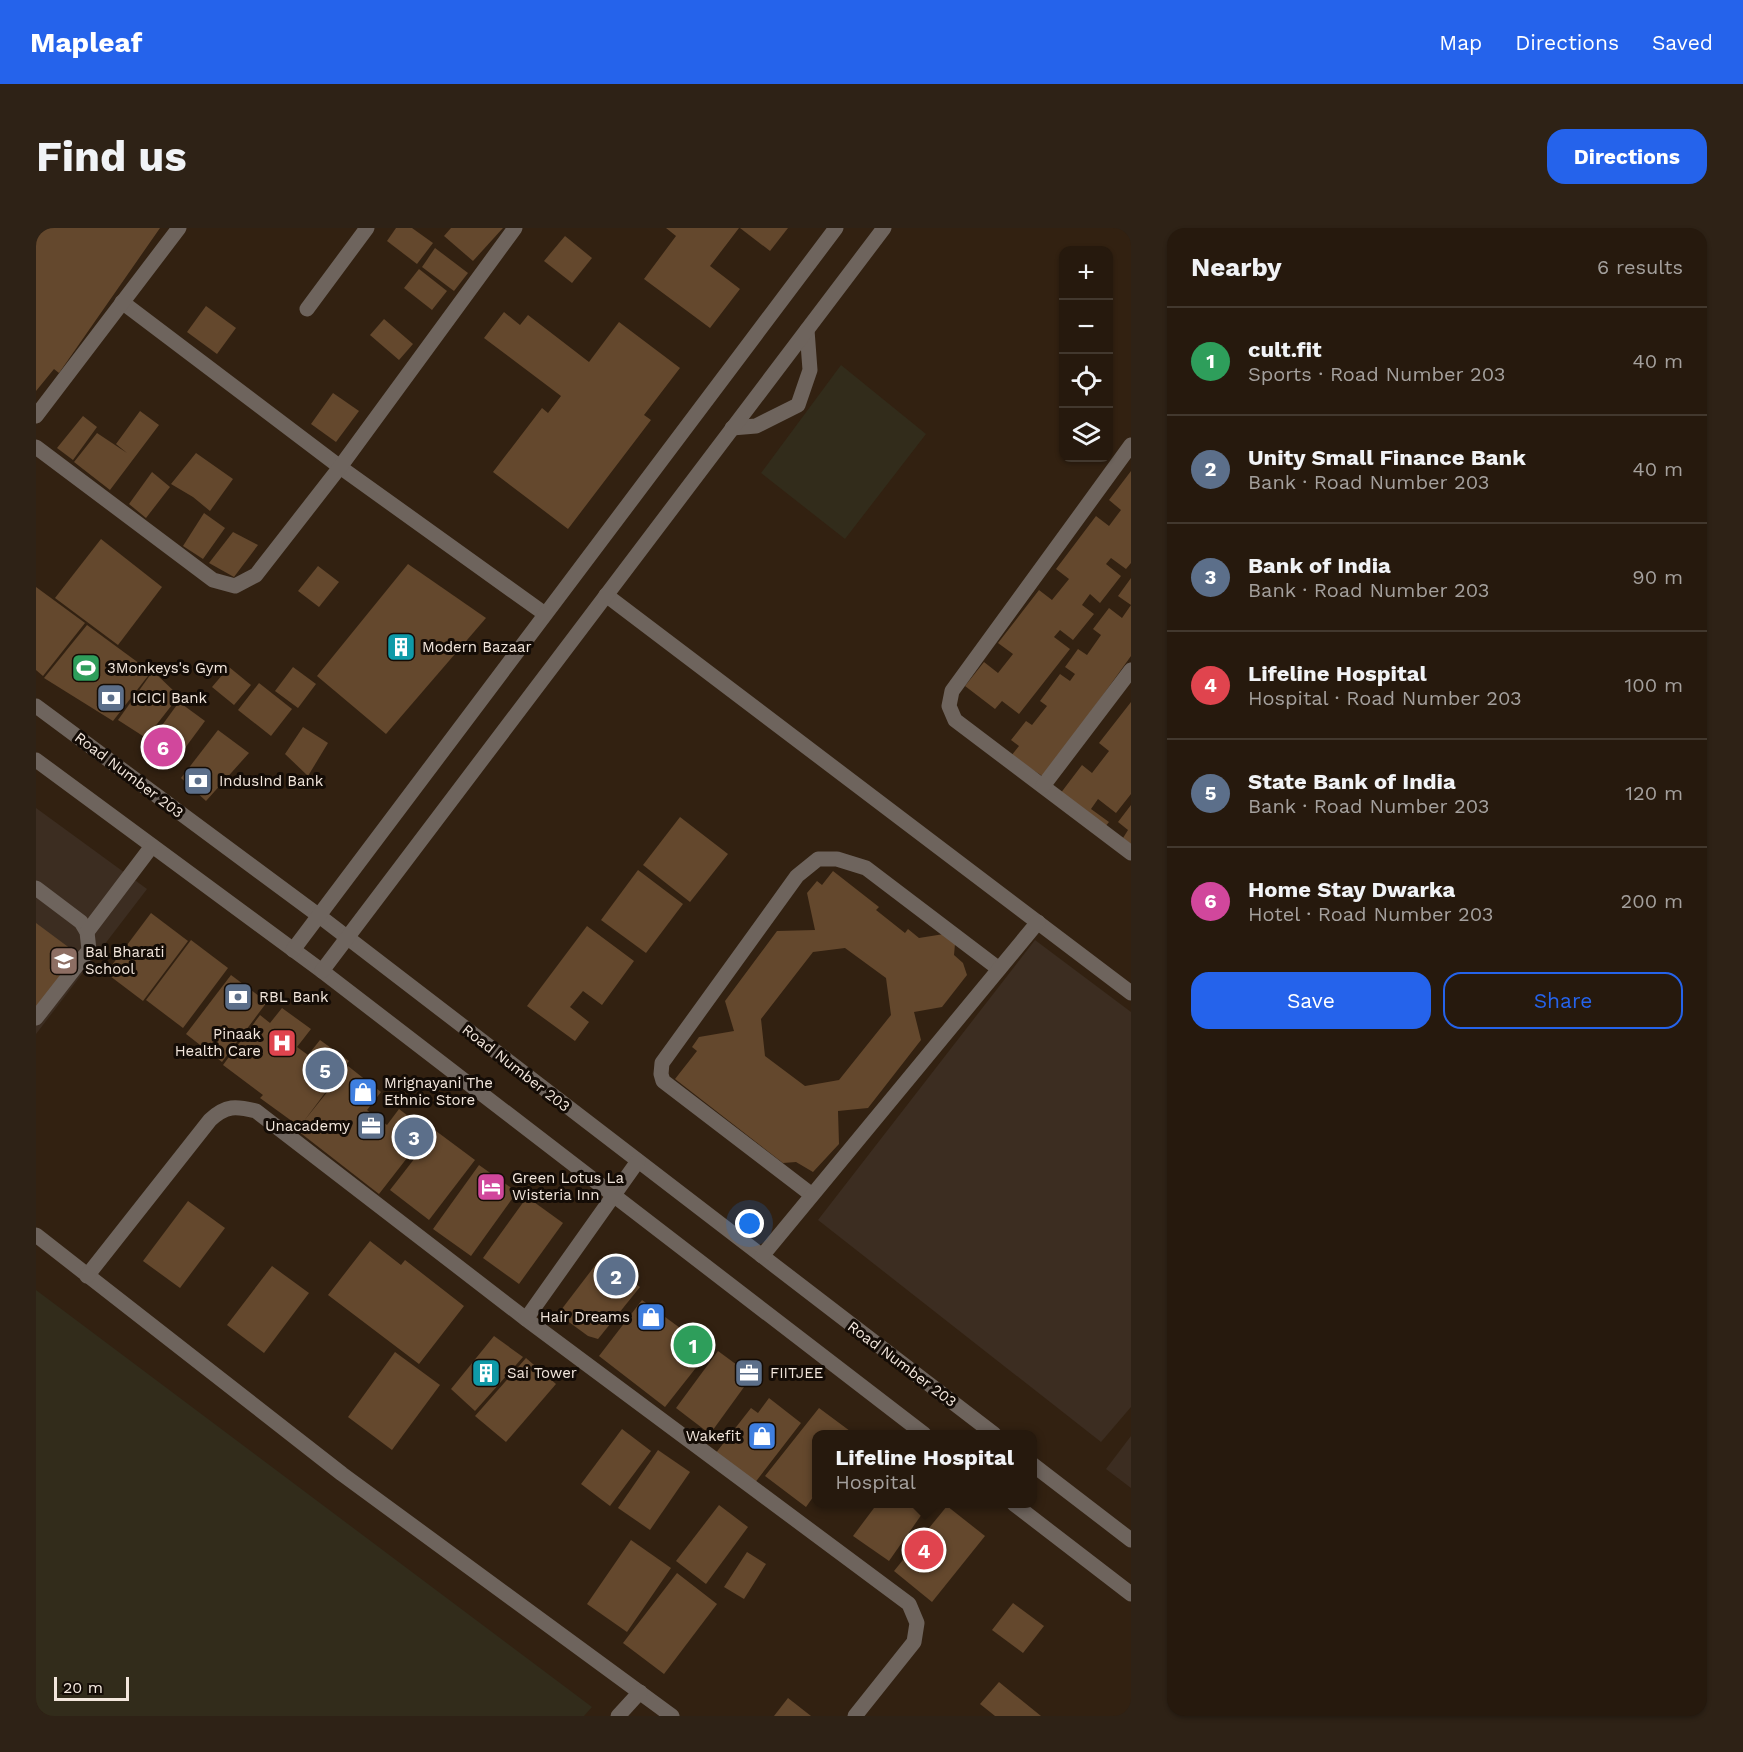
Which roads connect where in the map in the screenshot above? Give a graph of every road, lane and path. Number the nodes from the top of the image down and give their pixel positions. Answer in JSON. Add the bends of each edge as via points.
{"nodes":[{"id":1,"x":179,"y":228,"type":"edge"},
{"id":2,"x":367,"y":228,"type":"edge"},
{"id":3,"x":515,"y":228,"type":"edge"},
{"id":4,"x":836,"y":228,"type":"edge"},
{"id":5,"x":884,"y":228,"type":"edge"},
{"id":6,"x":123,"y":302,"type":"junction"},
{"id":7,"x":307,"y":309,"type":"dead end"},
{"id":8,"x":807,"y":330,"type":"junction"},
{"id":9,"x":36,"y":416,"type":"edge"},
{"id":10,"x":732,"y":428,"type":"junction"},
{"id":11,"x":1131,"y":445,"type":"edge"},
{"id":12,"x":36,"y":447,"type":"edge"},
{"id":13,"x":340,"y":467,"type":"junction"},
{"id":14,"x":606,"y":595,"type":"junction"},
{"id":15,"x":545,"y":614,"type":"junction"},
{"id":16,"x":1131,"y":670,"type":"edge"},
{"id":17,"x":36,"y":706,"type":"edge"},
{"id":18,"x":36,"y":760,"type":"edge"},
{"id":19,"x":1043,"y":786,"type":"junction"},
{"id":20,"x":152,"y":846,"type":"junction"},
{"id":21,"x":1131,"y":853,"type":"edge"},
{"id":22,"x":36,"y":888,"type":"edge"},
{"id":23,"x":318,"y":915,"type":"junction"},
{"id":24,"x":1038,"y":922,"type":"junction"},
{"id":25,"x":87,"y":932,"type":"junction"},
{"id":26,"x":347,"y":938,"type":"junction"},
{"id":27,"x":293,"y":950,"type":"junction"},
{"id":28,"x":999,"y":969,"type":"junction"},
{"id":29,"x":322,"y":971,"type":"junction"},
{"id":30,"x":1131,"y":993,"type":"edge"},
{"id":31,"x":36,"y":1018,"type":"edge"},
{"id":32,"x":638,"y":1161,"type":"junction"},
{"id":33,"x":614,"y":1195,"type":"junction"},
{"id":34,"x":812,"y":1195,"type":"junction"},
{"id":35,"x":36,"y":1235,"type":"edge"},
{"id":36,"x":762,"y":1256,"type":"junction"},
{"id":37,"x":87,"y":1276,"type":"junction"},
{"id":38,"x":526,"y":1319,"type":"junction"},
{"id":39,"x":919,"y":1430,"type":"edge"},
{"id":40,"x":989,"y":1430,"type":"edge"},
{"id":41,"x":1037,"y":1468,"type":"edge"},
{"id":42,"x":1020,"y":1508,"type":"edge"},
{"id":43,"x":1131,"y":1540,"type":"edge"},
{"id":44,"x":1131,"y":1594,"type":"edge"},
{"id":45,"x":640,"y":1692,"type":"junction"},
{"id":46,"x":618,"y":1716,"type":"edge"},
{"id":47,"x":672,"y":1716,"type":"edge"},
{"id":48,"x":855,"y":1716,"type":"edge"}],
"edges":[{"from":1,"to":6,"type":"street"},
{"from":2,"to":7,"type":"street"},
{"from":3,"to":13,"type":"street"},
{"from":4,"to":15,"type":"street"},
{"from":5,"to":8,"type":"street"},
{"from":6,"to":9,"type":"street"},
{"from":6,"to":13,"type":"street"},
{"from":8,"to":10,"type":"street"},
{"from":8,"to":10,"type":"street","via":[[810,370],[798,405],[756,426]]},
{"from":10,"to":14,"type":"street"},
{"from":11,"to":19,"type":"street","via":[[952,691],[949,706],[955,720]]},
{"from":12,"to":13,"type":"street","via":[[213,580],[235,586],[256,575]]},
{"from":13,"to":15,"type":"street"},
{"from":14,"to":24,"type":"street"},
{"from":14,"to":26,"type":"street"},
{"from":15,"to":23,"type":"street"},
{"from":16,"to":19,"type":"street"},
{"from":17,"to":23,"type":"street","name":"Road Number 203"},
{"from":18,"to":20,"type":"street"},
{"from":19,"to":21,"type":"street"},
{"from":20,"to":25,"type":"street"},
{"from":20,"to":27,"type":"street"},
{"from":22,"to":25,"type":"street","via":[[81,922]]},
{"from":23,"to":26,"type":"street","name":"Road Number 203"},
{"from":23,"to":27,"type":"street"},
{"from":24,"to":28,"type":"street"},
{"from":24,"to":30,"type":"street"},
{"from":25,"to":31,"type":"street","via":[[89,950]]},
{"from":26,"to":29,"type":"street"},
{"from":26,"to":32,"type":"street","name":"Road Number 203"},
{"from":27,"to":29,"type":"street"},
{"from":28,"to":34,"type":"street"},
{"from":28,"to":34,"type":"street","via":[[866,868],[837,859],[818,859],[797,876],[662,1063],[661,1074],[663,1081]]},
{"from":29,"to":33,"type":"street"},
{"from":32,"to":33,"type":"street"},
{"from":32,"to":36,"type":"street","name":"Road Number 203"},
{"from":33,"to":38,"type":"street"},
{"from":33,"to":39,"type":"street"},
{"from":34,"to":36,"type":"street"},
{"from":35,"to":37,"type":"street"},
{"from":36,"to":40,"type":"street","name":"Road Number 203"},
{"from":37,"to":38,"type":"street","via":[[210,1120],[220,1110],[238,1106],[256,1111]]},
{"from":37,"to":45,"type":"street","via":[[342,1474]]},
{"from":38,"to":48,"type":"street","via":[[909,1604],[917,1623],[914,1642]]},
{"from":41,"to":43,"type":"street"},
{"from":42,"to":44,"type":"street"},
{"from":45,"to":46,"type":"street"},
{"from":45,"to":47,"type":"street"}]}
